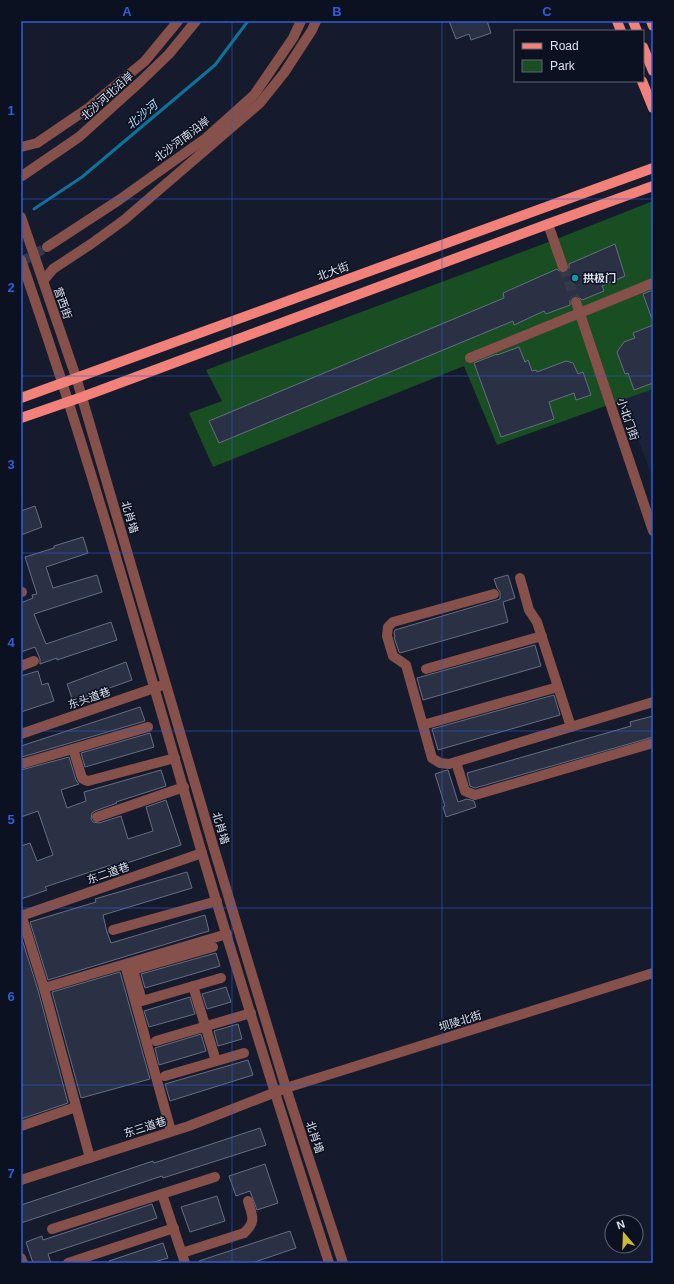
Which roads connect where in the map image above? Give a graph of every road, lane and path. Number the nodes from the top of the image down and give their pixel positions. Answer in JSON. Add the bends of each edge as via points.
{"nodes":[{"id":1,"x":178,"y":21,"type":"edge"},
{"id":2,"x":196,"y":21,"type":"edge"},
{"id":3,"x":301,"y":21,"type":"edge"},
{"id":4,"x":316,"y":21,"type":"edge"},
{"id":5,"x":651,"y":21,"type":"edge"},
{"id":6,"x":653,"y":26,"type":"edge"},
{"id":7,"x":644,"y":49,"type":"edge"},
{"id":8,"x":653,"y":71,"type":"edge"},
{"id":9,"x":642,"y":82,"type":"edge"},
{"id":10,"x":653,"y":108,"type":"edge"},
{"id":11,"x":21,"y":147,"type":"edge"},
{"id":12,"x":653,"y":168,"type":"edge"},
{"id":13,"x":22,"y":176,"type":"dead end"},
{"id":14,"x":653,"y":186,"type":"edge"},
{"id":15,"x":21,"y":217,"type":"edge"},
{"id":16,"x":548,"y":224,"type":"junction"},
{"id":17,"x":47,"y":247,"type":"tunnel mouth"},
{"id":18,"x":21,"y":260,"type":"edge"},
{"id":19,"x":563,"y":267,"type":"tunnel mouth"},
{"id":20,"x":42,"y":281,"type":"junction"},
{"id":21,"x":653,"y":283,"type":"edge"},
{"id":22,"x":25,"y":287,"type":"edge"},
{"id":23,"x":576,"y":302,"type":"tunnel mouth"},
{"id":24,"x":580,"y":313,"type":"junction"},
{"id":25,"x":470,"y":358,"type":"dead end"},
{"id":26,"x":76,"y":377,"type":"junction"},
{"id":27,"x":62,"y":382,"type":"junction"},
{"id":28,"x":82,"y":397,"type":"junction"},
{"id":29,"x":21,"y":398,"type":"edge"},
{"id":30,"x":68,"y":401,"type":"junction"},
{"id":31,"x":21,"y":418,"type":"edge"},
{"id":32,"x":653,"y":531,"type":"edge"},
{"id":33,"x":520,"y":578,"type":"dead end"},
{"id":34,"x":494,"y":594,"type":"dead end"},
{"id":35,"x":542,"y":636,"type":"junction"},
{"id":36,"x":34,"y":661,"type":"dead end"},
{"id":37,"x":21,"y":666,"type":"edge"},
{"id":38,"x":426,"y":669,"type":"dead end"},
{"id":39,"x":166,"y":684,"type":"junction"},
{"id":40,"x":558,"y":687,"type":"junction"},
{"id":41,"x":155,"y":688,"type":"junction"},
{"id":42,"x":653,"y":702,"type":"edge"},
{"id":43,"x":423,"y":725,"type":"junction"},
{"id":44,"x":148,"y":726,"type":"dead end"},
{"id":45,"x":571,"y":727,"type":"junction"},
{"id":46,"x":21,"y":734,"type":"edge"},
{"id":47,"x":653,"y":743,"type":"edge"},
{"id":48,"x":73,"y":749,"type":"junction"},
{"id":49,"x":175,"y":758,"type":"junction"},
{"id":50,"x":456,"y":762,"type":"junction"},
{"id":51,"x":21,"y":764,"type":"edge"},
{"id":52,"x":184,"y":787,"type":"junction"},
{"id":53,"x":97,"y":816,"type":"dead end"},
{"id":54,"x":201,"y":850,"type":"junction"},
{"id":55,"x":217,"y":901,"type":"junction"},
{"id":56,"x":21,"y":910,"type":"edge"},
{"id":57,"x":21,"y":916,"type":"edge"},
{"id":58,"x":113,"y":930,"type":"dead end"},
{"id":59,"x":227,"y":934,"type":"junction"},
{"id":60,"x":213,"y":947,"type":"dead end"},
{"id":61,"x":124,"y":965,"type":"junction"},
{"id":62,"x":653,"y":973,"type":"edge"},
{"id":63,"x":222,"y":978,"type":"dead end"},
{"id":64,"x":193,"y":986,"type":"junction"},
{"id":65,"x":44,"y":988,"type":"junction"},
{"id":66,"x":251,"y":1013,"type":"junction"},
{"id":67,"x":206,"y":1026,"type":"junction"},
{"id":68,"x":156,"y":1041,"type":"dead end"},
{"id":69,"x":244,"y":1053,"type":"dead end"},
{"id":70,"x":216,"y":1061,"type":"junction"},
{"id":71,"x":165,"y":1076,"type":"dead end"},
{"id":72,"x":286,"y":1088,"type":"junction"},
{"id":73,"x":275,"y":1092,"type":"junction"},
{"id":74,"x":76,"y":1107,"type":"junction"},
{"id":75,"x":21,"y":1126,"type":"edge"},
{"id":76,"x":171,"y":1131,"type":"junction"},
{"id":77,"x":90,"y":1158,"type":"junction"},
{"id":78,"x":215,"y":1177,"type":"dead end"},
{"id":79,"x":21,"y":1180,"type":"edge"},
{"id":80,"x":162,"y":1194,"type":"junction"},
{"id":81,"x":248,"y":1201,"type":"dead end"},
{"id":82,"x":174,"y":1228,"type":"junction"},
{"id":83,"x":52,"y":1229,"type":"dead end"},
{"id":84,"x":21,"y":1258,"type":"edge"},
{"id":85,"x":184,"y":1258,"type":"edge"},
{"id":86,"x":23,"y":1263,"type":"edge"},
{"id":87,"x":68,"y":1263,"type":"edge"},
{"id":88,"x":329,"y":1263,"type":"edge"},
{"id":89,"x":343,"y":1263,"type":"edge"}],
"edges":[{"from":1,"to":11,"type":"street","via":[[145,61],[87,109],[37,143]]},
{"from":2,"to":13,"type":"street","name":"北沙河北沿岸","via":[[169,54],[79,137]]},
{"from":3,"to":17,"type":"street","name":"北沙河南沿岸","via":[[293,38],[254,95],[238,110],[206,138]]},
{"from":4,"to":20,"type":"street","via":[[284,74],[260,103],[124,220],[52,269]]},
{"from":5,"to":6,"type":"main road"},
{"from":7,"to":8,"type":"main road"},
{"from":9,"to":10,"type":"main road"},
{"from":12,"to":26,"type":"main road","name":"北大街"},
{"from":14,"to":16,"type":"main road"},
{"from":15,"to":20,"type":"street","name":"营西街"},
{"from":16,"to":19,"type":"street"},
{"from":16,"to":28,"type":"main road"},
{"from":18,"to":22,"type":"street"},
{"from":20,"to":26,"type":"street","name":"营西街"},
{"from":21,"to":24,"type":"street"},
{"from":22,"to":27,"type":"street"},
{"from":23,"to":24,"type":"street","name":"小北门街"},
{"from":24,"to":25,"type":"street"},
{"from":24,"to":32,"type":"street","name":"小北门街"},
{"from":26,"to":27,"type":"main road","name":"北大街"},
{"from":26,"to":28,"type":"street","name":"营西街"},
{"from":27,"to":29,"type":"main road","name":"北大街"},
{"from":27,"to":30,"type":"street"},
{"from":28,"to":30,"type":"main road"},
{"from":28,"to":39,"type":"street","name":"北肖墙"},
{"from":30,"to":31,"type":"main road"},
{"from":30,"to":41,"type":"street"},
{"from":33,"to":35,"type":"street","via":[[529,610]]},
{"from":34,"to":43,"type":"street","via":[[393,622],[388,627],[387,636],[393,656],[406,665]]},
{"from":35,"to":38,"type":"street"},
{"from":35,"to":40,"type":"street"},
{"from":36,"to":37,"type":"street"},
{"from":39,"to":41,"type":"street","name":"东头道巷"},
{"from":39,"to":72,"type":"street","name":"北肖墙"},
{"from":40,"to":43,"type":"street"},
{"from":40,"to":45,"type":"street"},
{"from":41,"to":46,"type":"street","name":"东头道巷"},
{"from":41,"to":49,"type":"street"},
{"from":42,"to":45,"type":"street"},
{"from":43,"to":50,"type":"street","via":[[432,758],[440,763]]},
{"from":44,"to":48,"type":"street"},
{"from":45,"to":50,"type":"street"},
{"from":47,"to":50,"type":"street","via":[[475,795],[465,791]]},
{"from":48,"to":49,"type":"street","via":[[82,778],[88,781]]},
{"from":48,"to":51,"type":"street"},
{"from":49,"to":52,"type":"street"},
{"from":52,"to":53,"type":"street"},
{"from":52,"to":54,"type":"street"},
{"from":54,"to":55,"type":"street"},
{"from":54,"to":56,"type":"street","name":"东二道巷"},
{"from":54,"to":57,"type":"street","name":"东二道巷"},
{"from":55,"to":58,"type":"street"},
{"from":55,"to":59,"type":"street"},
{"from":57,"to":65,"type":"street"},
{"from":59,"to":61,"type":"street"},
{"from":59,"to":66,"type":"street"},
{"from":60,"to":64,"type":"street","via":[[133,970],[142,1001]]},
{"from":61,"to":65,"type":"street"},
{"from":61,"to":76,"type":"street"},
{"from":62,"to":72,"type":"street","name":"坝陵北街"},
{"from":63,"to":64,"type":"street"},
{"from":64,"to":67,"type":"street"},
{"from":65,"to":74,"type":"street"},
{"from":66,"to":67,"type":"street"},
{"from":66,"to":73,"type":"street"},
{"from":67,"to":68,"type":"street"},
{"from":67,"to":70,"type":"street"},
{"from":69,"to":70,"type":"street"},
{"from":70,"to":71,"type":"street"},
{"from":72,"to":73,"type":"street","name":"坝陵北街"},
{"from":72,"to":89,"type":"street","name":"北肖墙"},
{"from":73,"to":76,"type":"street","name":"东三道巷"},
{"from":73,"to":88,"type":"street"},
{"from":74,"to":75,"type":"street"},
{"from":74,"to":77,"type":"street"},
{"from":76,"to":77,"type":"street","name":"东三道巷"},
{"from":77,"to":79,"type":"street","name":"东三道巷"},
{"from":78,"to":80,"type":"street"},
{"from":80,"to":82,"type":"street"},
{"from":80,"to":83,"type":"street"},
{"from":81,"to":85,"type":"street","via":[[253,1218],[251,1226],[244,1233]]},
{"from":82,"to":85,"type":"street"},
{"from":82,"to":87,"type":"street"},
{"from":84,"to":86,"type":"street"}]}
